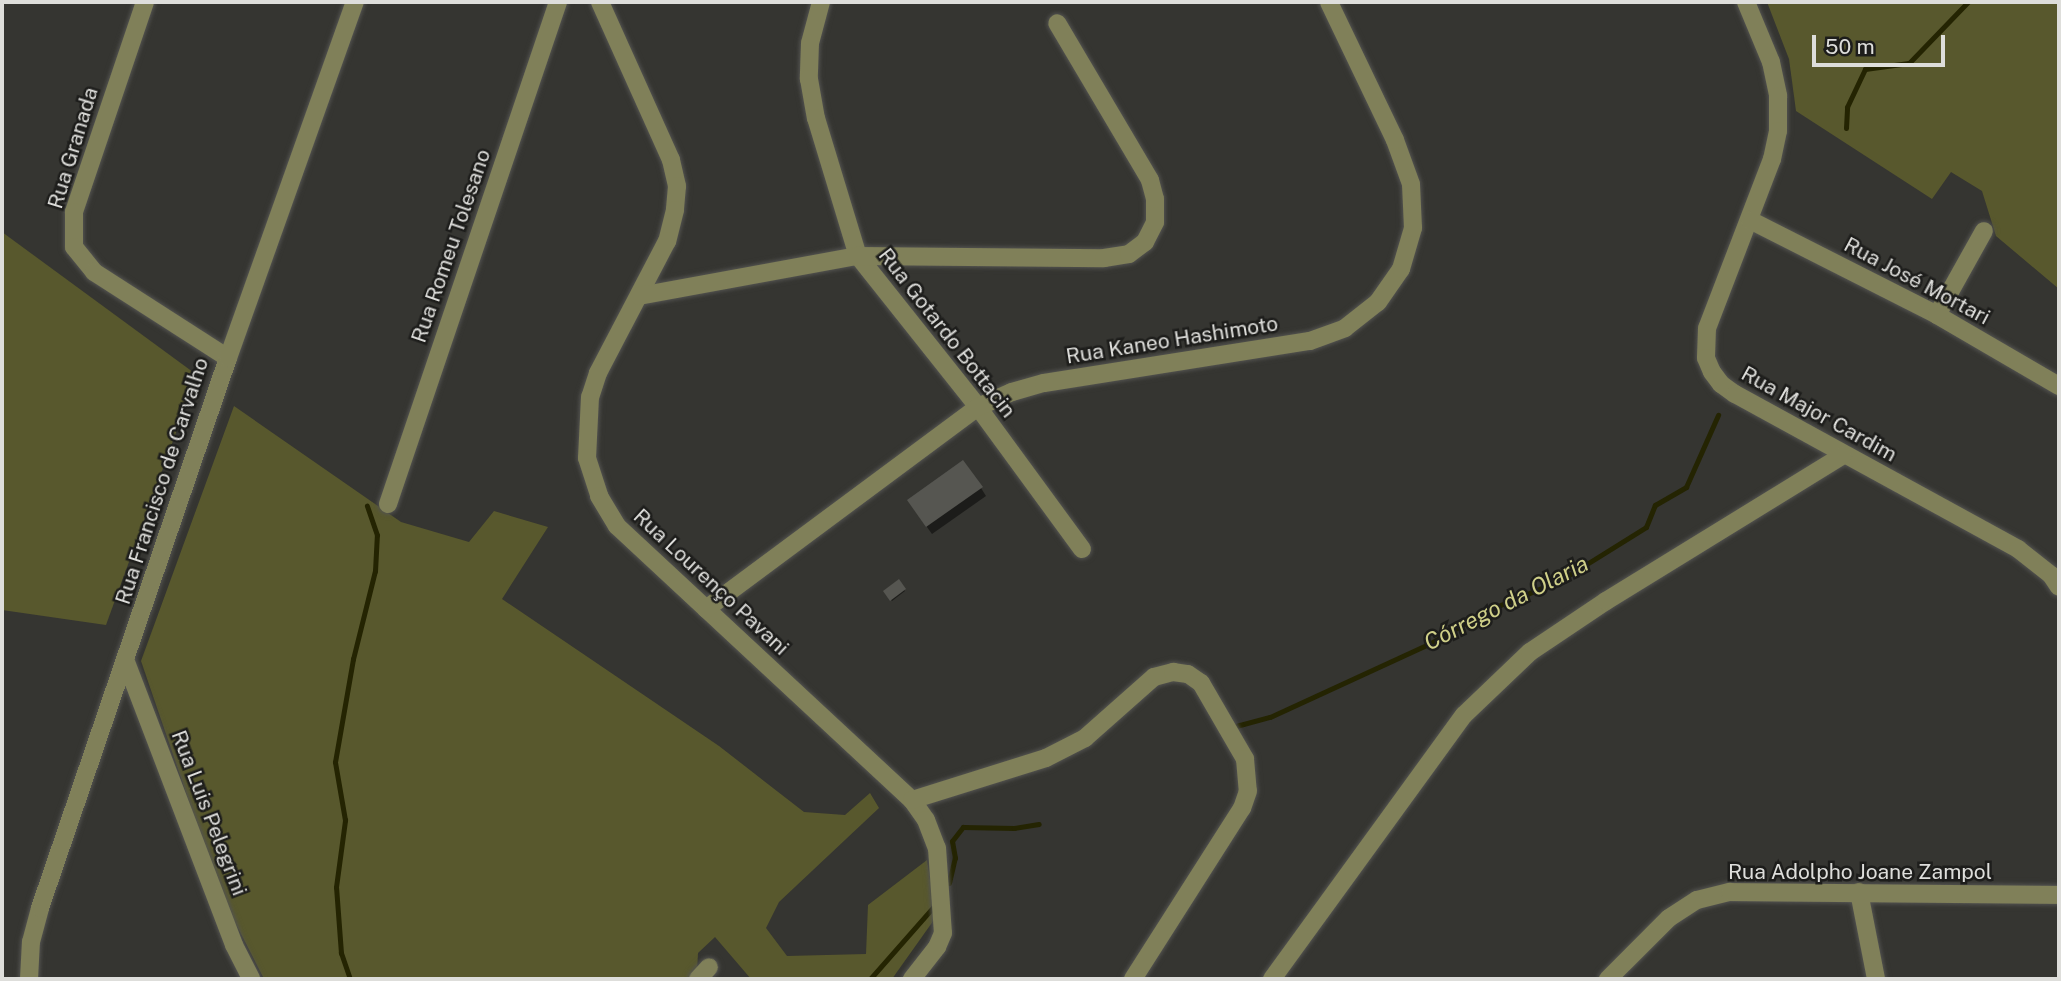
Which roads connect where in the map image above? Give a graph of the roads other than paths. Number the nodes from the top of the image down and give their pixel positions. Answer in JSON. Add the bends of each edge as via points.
{"nodes":[{"id":1,"x":145,"y":2,"type":"edge"},
{"id":2,"x":355,"y":2,"type":"edge"},
{"id":3,"x":558,"y":2,"type":"edge"},
{"id":4,"x":600,"y":2,"type":"edge"},
{"id":5,"x":821,"y":2,"type":"edge"},
{"id":6,"x":1329,"y":2,"type":"edge"},
{"id":7,"x":1746,"y":2,"type":"edge"},
{"id":8,"x":1058,"y":23,"type":"dead end"},
{"id":9,"x":1750,"y":220,"type":"junction"},
{"id":10,"x":1984,"y":231,"type":"dead end"},
{"id":11,"x":858,"y":256,"type":"junction"},
{"id":12,"x":639,"y":296,"type":"junction"},
{"id":13,"x":1937,"y":314,"type":"junction"},
{"id":14,"x":228,"y":358,"type":"junction"},
{"id":15,"x":2059,"y":386,"type":"edge"},
{"id":16,"x":978,"y":407,"type":"junction"},
{"id":17,"x":1843,"y":455,"type":"junction"},
{"id":18,"x":388,"y":504,"type":"dead end"},
{"id":19,"x":1082,"y":549,"type":"dead end"},
{"id":20,"x":2057,"y":577,"type":"edge"},
{"id":21,"x":706,"y":609,"type":"junction"},
{"id":22,"x":126,"y":663,"type":"junction"},
{"id":23,"x":912,"y":800,"type":"junction"},
{"id":24,"x":1859,"y":892,"type":"junction"},
{"id":25,"x":2059,"y":895,"type":"edge"},
{"id":26,"x":29,"y":979,"type":"edge"},
{"id":27,"x":251,"y":979,"type":"edge"},
{"id":28,"x":912,"y":979,"type":"edge"},
{"id":29,"x":1133,"y":979,"type":"edge"},
{"id":30,"x":1272,"y":979,"type":"edge"},
{"id":31,"x":1608,"y":979,"type":"edge"},
{"id":32,"x":1876,"y":979,"type":"edge"}],
"edges":[{"from":1,"to":14,"type":"street","name":"Rua Granada","via":[[75,212],[74,247],[94,272]]},
{"from":2,"to":14,"type":"street","name":"Rua Francisco de Carvalho"},
{"from":3,"to":18,"type":"street","name":"Rua Romeu Tolesano"},
{"from":4,"to":12,"type":"street","name":"Rua Lourenço Pavani","via":[[671,160],[677,186],[667,241]]},
{"from":5,"to":11,"type":"street","name":"Rua Gotardo Bottacin","via":[[810,43],[809,79]]},
{"from":6,"to":16,"type":"street","name":"Rua Kaneo Hashimoto","via":[[1395,140],[1410,184],[1413,228],[1401,269],[1378,302],[1345,328],[1310,341],[1044,383]]},
{"from":7,"to":9,"type":"street","name":"Rua Major Cardim","via":[[1761,33],[1778,96],[1772,159]]},
{"from":8,"to":11,"type":"street","via":[[1150,180],[1156,199],[1155,222],[1145,242],[1129,254],[1104,258]]},
{"from":9,"to":13,"type":"street","name":"Rua José Mortari"},
{"from":9,"to":17,"type":"street","name":"Rua Major Cardim","via":[[1707,328],[1706,358],[1721,384]]},
{"from":10,"to":13,"type":"street"},
{"from":11,"to":12,"type":"street"},
{"from":11,"to":16,"type":"street","name":"Rua Gotardo Bottacin"},
{"from":12,"to":21,"type":"street","name":"Rua Lourenço Pavani","via":[[590,397],[587,458],[599,496],[617,526]]},
{"from":13,"to":15,"type":"street","name":"Rua José Mortari"},
{"from":14,"to":22,"type":"street","name":"Rua Francisco de Carvalho"},
{"from":16,"to":19,"type":"street","name":"Rua Gotardo Bottacin"},
{"from":16,"to":21,"type":"street","name":"Rua Kaneo Hashimoto"},
{"from":17,"to":20,"type":"street","name":"Rua Major Cardim","via":[[2018,549]]},
{"from":17,"to":30,"type":"street","via":[[1531,652],[1465,715]]},
{"from":21,"to":23,"type":"street","name":"Rua Lourenço Pavani"},
{"from":22,"to":26,"type":"street","name":"Rua Francisco de Carvalho","via":[[40,908],[31,942]]},
{"from":22,"to":27,"type":"street","name":"Rua Luis Pelegrini"},
{"from":23,"to":28,"type":"street","name":"Rua Lourenço Pavani","via":[[937,848],[943,918],[937,947]]},
{"from":23,"to":29,"type":"street","via":[[1046,758],[1075,743],[1154,677],[1188,674],[1201,683],[1245,760],[1248,790],[1242,808]]},
{"from":24,"to":25,"type":"street","name":"Rua Adolpho Joane Zampol"},
{"from":24,"to":31,"type":"street","name":"Rua Adolpho Joane Zampol","via":[[1730,892],[1697,900],[1669,918]]},
{"from":24,"to":32,"type":"street"}]}
